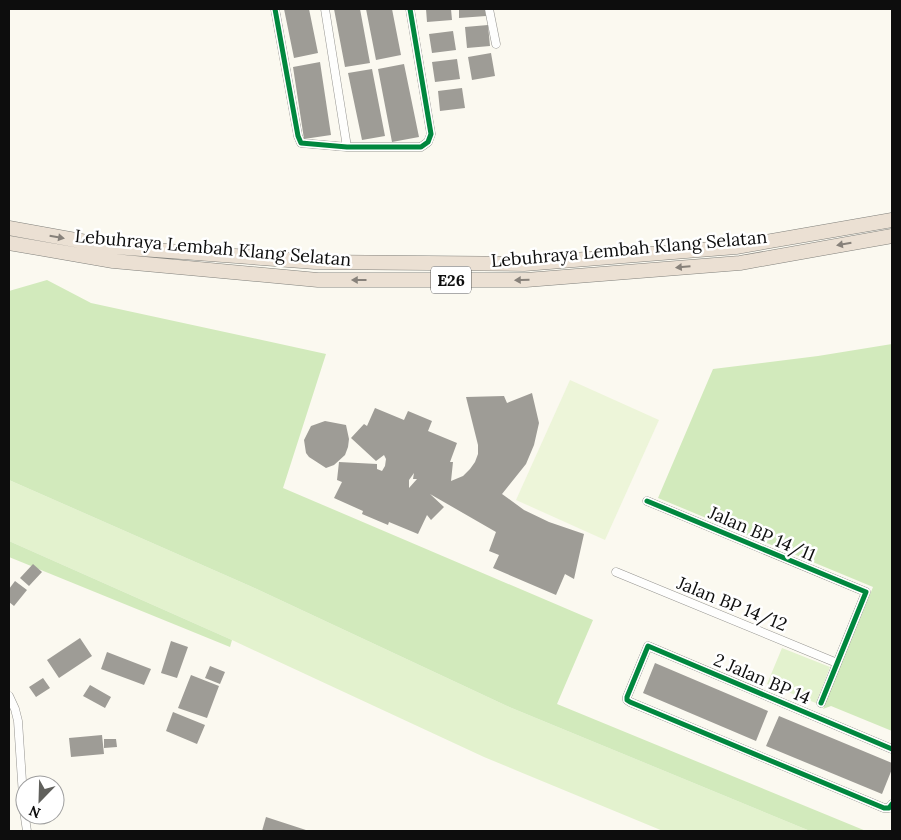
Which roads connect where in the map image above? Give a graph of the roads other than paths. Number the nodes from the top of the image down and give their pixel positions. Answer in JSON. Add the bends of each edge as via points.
{"nodes":[{"id":1,"x":275,"y":9,"type":"edge"},
{"id":2,"x":325,"y":9,"type":"edge"},
{"id":3,"x":410,"y":9,"type":"edge"},
{"id":4,"x":489,"y":9,"type":"edge"},
{"id":5,"x":496,"y":44,"type":"dead end"},
{"id":6,"x":347,"y":147,"type":"junction"},
{"id":7,"x":892,"y":220,"type":"edge"},
{"id":8,"x":9,"y":228,"type":"edge"},
{"id":9,"x":892,"y":236,"type":"edge"},
{"id":10,"x":9,"y":243,"type":"edge"},
{"id":11,"x":647,"y":501,"type":"dead end"},
{"id":12,"x":616,"y":572,"type":"dead end"},
{"id":13,"x":837,"y":664,"type":"junction"},
{"id":14,"x":9,"y":696,"type":"edge"},
{"id":15,"x":821,"y":703,"type":"dead end"},
{"id":16,"x":892,"y":749,"type":"edge"},
{"id":17,"x":892,"y":804,"type":"edge"},
{"id":18,"x":28,"y":831,"type":"edge"}],
"edges":[{"from":1,"to":6,"type":"street","via":[[298,140],[305,144]]},
{"from":2,"to":6,"type":"street"},
{"from":3,"to":6,"type":"street","via":[[430,138],[421,147]]},
{"from":4,"to":5,"type":"street"},
{"from":8,"to":7,"type":"highway","name":"Lebuhraya Lembah Klang Selatan","number":"E26","one_way":true,"via":[[114,246],[315,262],[524,264],[736,248]]},
{"from":9,"to":10,"type":"highway","name":"Lebuhraya Lembah Klang Selatan","number":"E26","one_way":true,"via":[[740,262],[526,280],[318,280],[112,261]]},
{"from":11,"to":13,"type":"street","name":"Jalan BP 14/11","via":[[866,592]]},
{"from":12,"to":13,"type":"street","name":"Jalan BP 14/12"},
{"from":13,"to":15,"type":"street"},
{"from":14,"to":18,"type":"street","via":[[18,721]]},
{"from":16,"to":17,"type":"street","name":"2 Jalan BP 14","via":[[648,646],[627,697],[630,702],[884,808]]}]}
